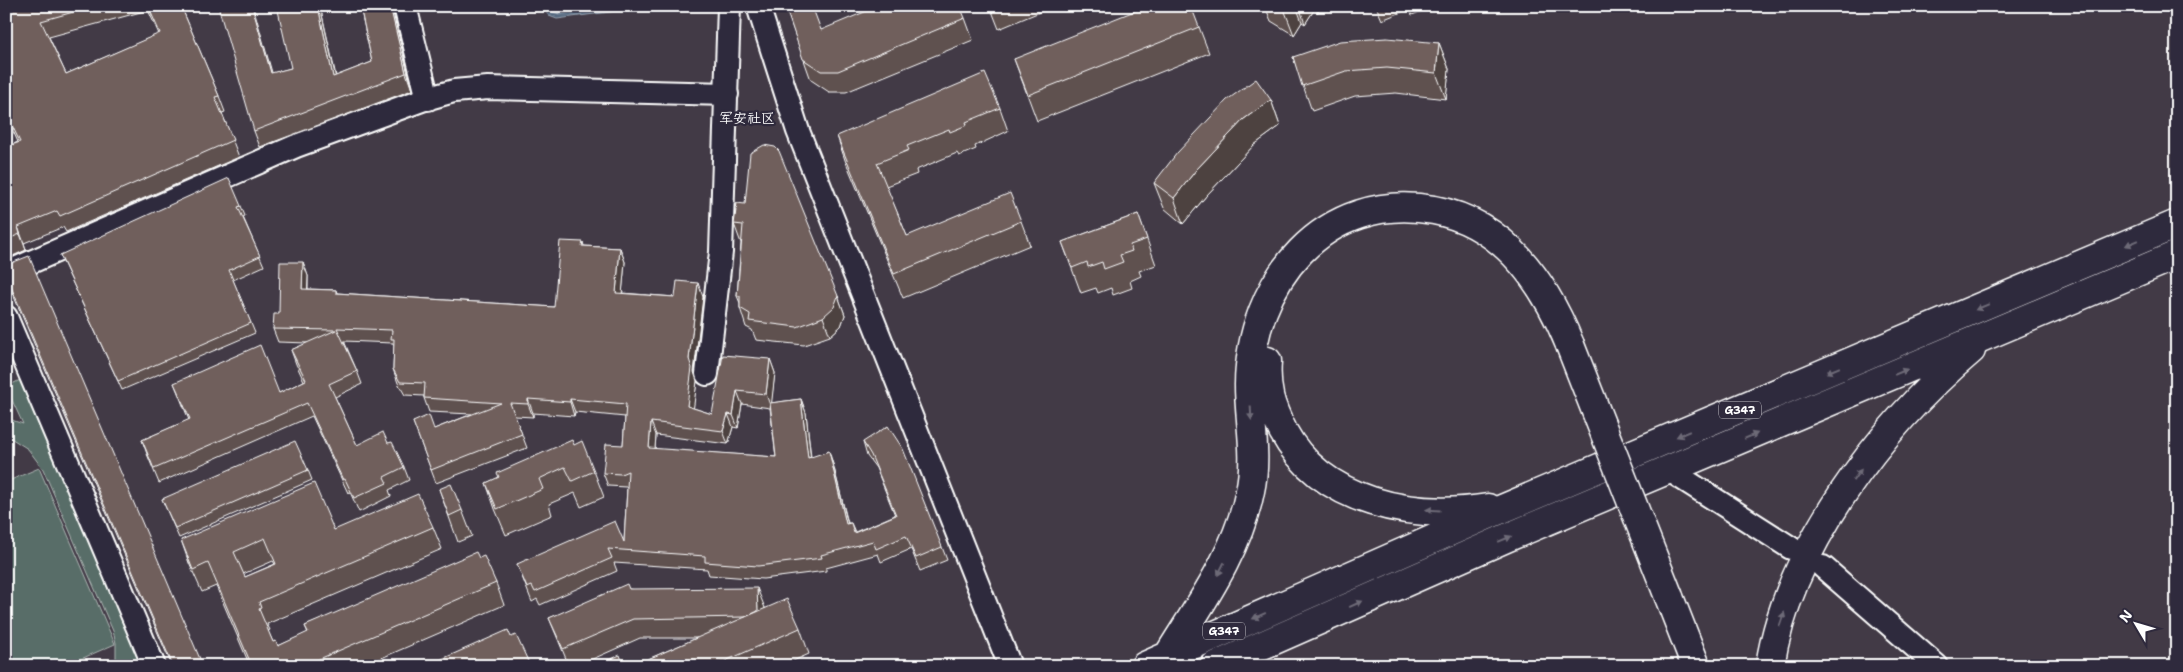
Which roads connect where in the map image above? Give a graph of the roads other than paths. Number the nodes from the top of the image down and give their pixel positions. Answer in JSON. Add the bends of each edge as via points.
{"nodes":[{"id":1,"x":405,"y":6,"type":"edge"},
{"id":2,"x":729,"y":6,"type":"edge"},
{"id":3,"x":758,"y":6,"type":"edge"},
{"id":4,"x":727,"y":94,"type":"junction"},
{"id":5,"x":428,"y":99,"type":"junction"},
{"id":6,"x":2177,"y":224,"type":"edge"},
{"id":7,"x":2177,"y":255,"type":"edge"},
{"id":8,"x":6,"y":273,"type":"edge"},
{"id":9,"x":6,"y":317,"type":"edge"},
{"id":10,"x":1992,"y":333,"type":"junction"},
{"id":11,"x":1562,"y":348,"type":"junction"},
{"id":12,"x":707,"y":374,"type":"dead end"},
{"id":13,"x":1669,"y":470,"type":"junction"},
{"id":14,"x":1516,"y":503,"type":"junction"},
{"id":15,"x":1792,"y":548,"type":"dead end"},
{"id":16,"x":1822,"y":567,"type":"dead end"},
{"id":17,"x":1662,"y":599,"type":"junction"},
{"id":18,"x":1156,"y":661,"type":"edge"},
{"id":19,"x":154,"y":666,"type":"edge"},
{"id":20,"x":1010,"y":666,"type":"edge"},
{"id":21,"x":1215,"y":666,"type":"edge"},
{"id":22,"x":1680,"y":666,"type":"edge"},
{"id":23,"x":1696,"y":666,"type":"edge"},
{"id":24,"x":1770,"y":666,"type":"edge"},
{"id":25,"x":1937,"y":666,"type":"edge"}],
"edges":[{"from":1,"to":5,"type":"street"},
{"from":2,"to":4,"type":"street"},
{"from":3,"to":20,"type":"street","via":[[798,131]]},
{"from":4,"to":5,"type":"street","via":[[488,88],[454,91]]},
{"from":4,"to":12,"type":"street","via":[[721,252]]},
{"from":5,"to":8,"type":"street","via":[[296,146]]},
{"from":6,"to":14,"type":"highway","number":"G347","one_way":true},
{"from":7,"to":10,"type":"highway","number":"G347"},
{"from":9,"to":19,"type":"street"},
{"from":13,"to":10,"type":"highway","number":"G347","one_way":true},
{"from":24,"to":10,"type":"highway","one_way":true,"via":[[1773,646],[1794,587],[1816,539],[1839,502],[1900,420],[1947,372]]},
{"from":14,"to":11,"type":"highway","one_way":true,"via":[[1470,510],[1400,507],[1359,498],[1321,477],[1287,438],[1270,403],[1265,383],[1272,334],[1295,281],[1325,249],[1372,227],[1408,223],[1439,227],[1468,237],[1500,261],[1537,308]]},
{"from":11,"to":17,"type":"highway","bridge":true},
{"from":11,"to":18,"type":"highway","one_way":true,"via":[[1550,301],[1526,266],[1475,223],[1426,209],[1388,208],[1349,218],[1316,236],[1282,273],[1257,330],[1249,384],[1253,471],[1245,511],[1215,580]]},
{"from":13,"to":15,"type":"street"},
{"from":21,"to":13,"type":"highway","number":"G347","one_way":true},
{"from":14,"to":18,"type":"highway","number":"G347","one_way":true},
{"from":16,"to":25,"type":"street"},
{"from":17,"to":22,"type":"highway"},
{"from":17,"to":23,"type":"highway"}]}
